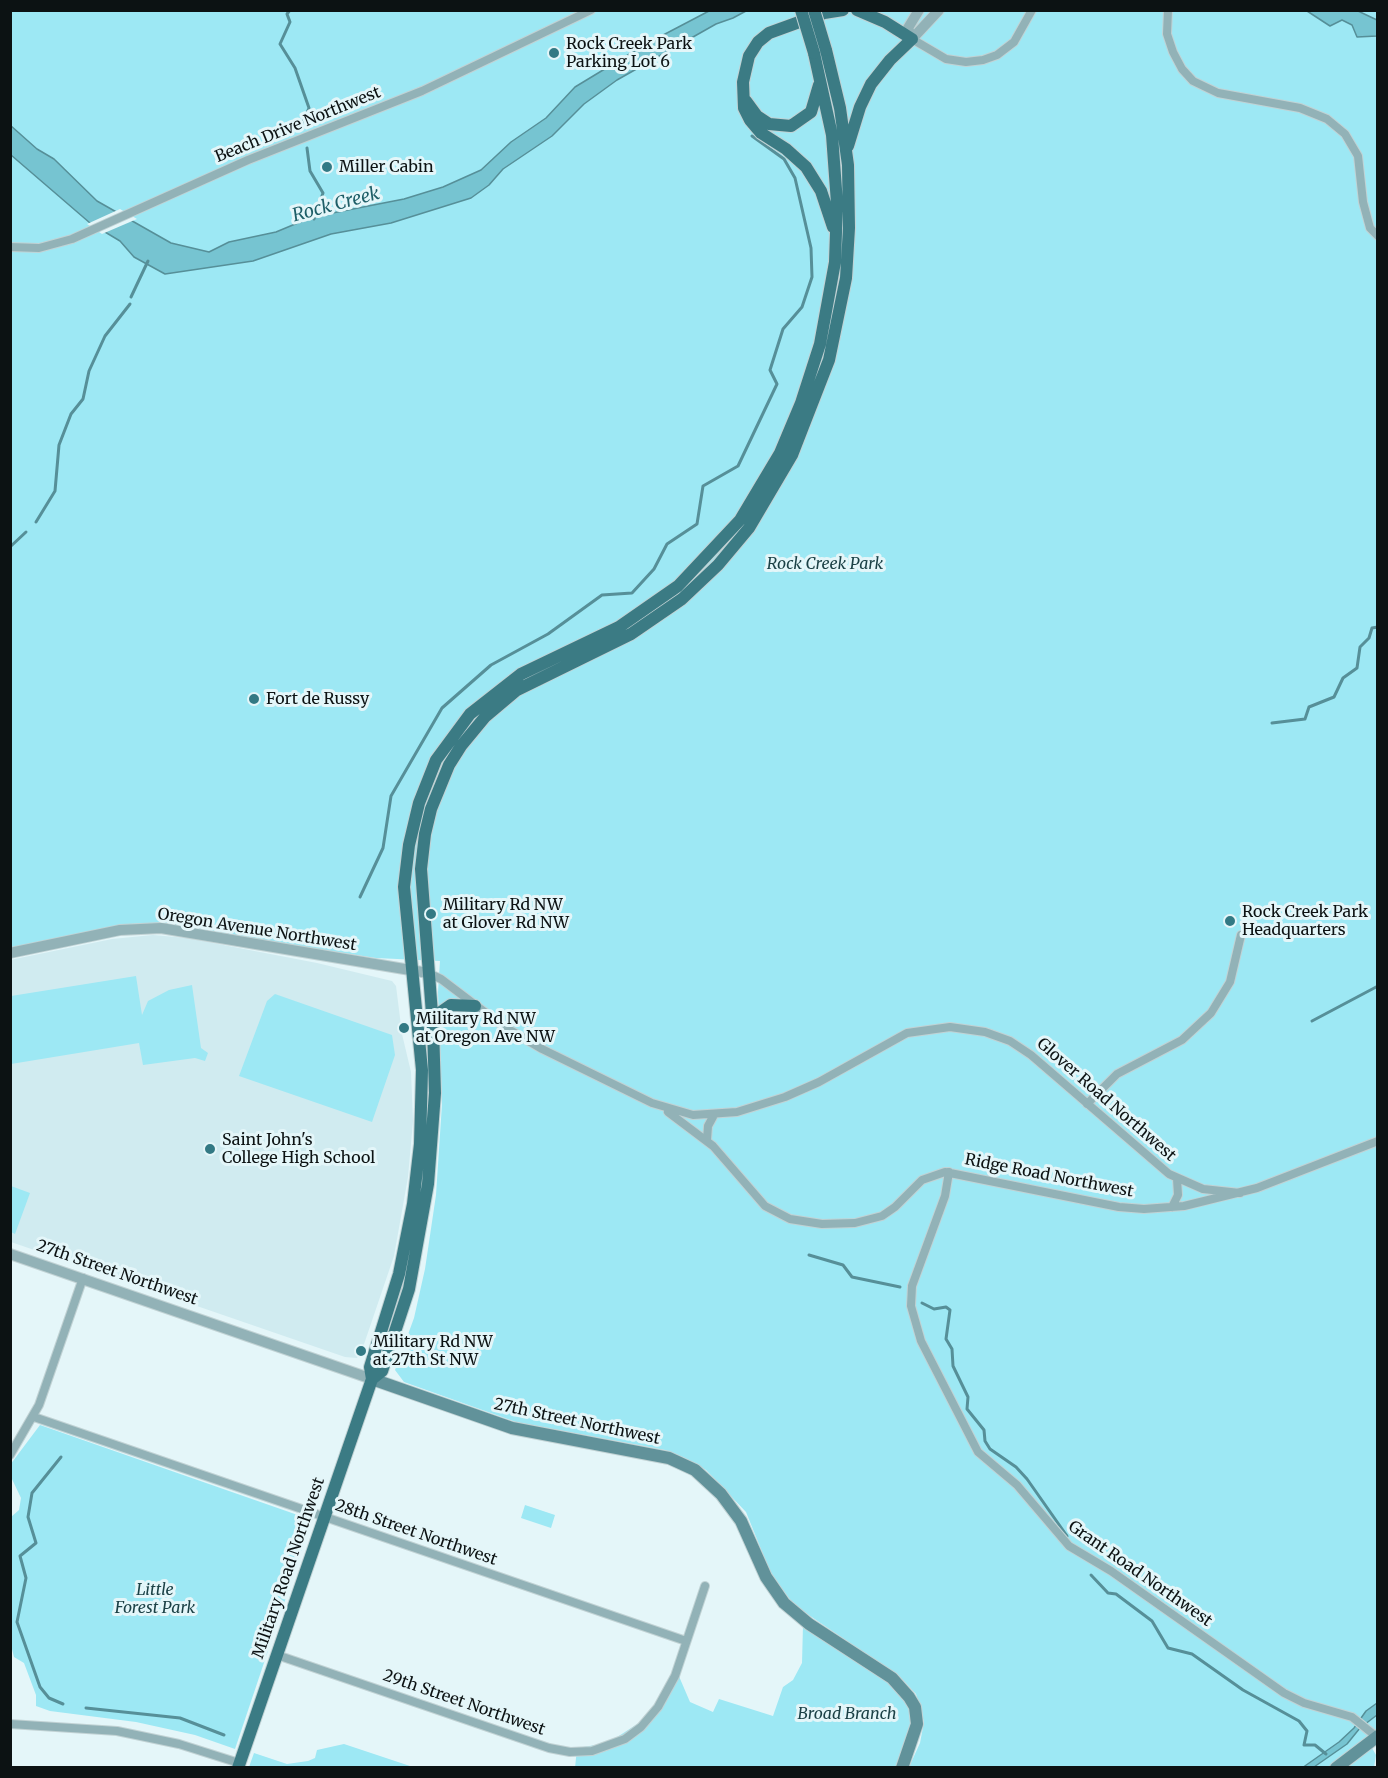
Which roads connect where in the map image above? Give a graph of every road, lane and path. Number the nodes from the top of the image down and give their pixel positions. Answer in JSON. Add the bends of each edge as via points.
{"nodes":[{"id":1,"x":591,"y":10,"type":"edge"},
{"id":2,"x":801,"y":10,"type":"edge"},
{"id":3,"x":814,"y":10,"type":"edge"},
{"id":4,"x":843,"y":10,"type":"edge"},
{"id":5,"x":857,"y":10,"type":"edge"},
{"id":6,"x":919,"y":10,"type":"edge"},
{"id":7,"x":939,"y":10,"type":"edge"},
{"id":8,"x":1032,"y":10,"type":"edge"},
{"id":9,"x":1168,"y":10,"type":"edge"},
{"id":10,"x":912,"y":39,"type":"junction"},
{"id":11,"x":820,"y":52,"type":"junction"},
{"id":12,"x":820,"y":75,"type":"junction"},
{"id":13,"x":743,"y":95,"type":"junction"},
{"id":14,"x":848,"y":165,"type":"junction"},
{"id":15,"x":1377,"y":236,"type":"edge"},
{"id":16,"x":836,"y":242,"type":"junction"},
{"id":17,"x":10,"y":247,"type":"edge"},
{"id":18,"x":1241,"y":935,"type":"dead end"},
{"id":19,"x":10,"y":953,"type":"edge"},
{"id":20,"x":412,"y":970,"type":"junction"},
{"id":21,"x":428,"y":973,"type":"junction"},
{"id":22,"x":475,"y":1006,"type":"junction"},
{"id":23,"x":433,"y":1027,"type":"junction"},
{"id":24,"x":1087,"y":1104,"type":"junction"},
{"id":25,"x":658,"y":1106,"type":"junction"},
{"id":26,"x":714,"y":1115,"type":"junction"},
{"id":27,"x":707,"y":1140,"type":"junction"},
{"id":28,"x":1377,"y":1141,"type":"edge"},
{"id":29,"x":949,"y":1172,"type":"junction"},
{"id":30,"x":1177,"y":1179,"type":"junction"},
{"id":31,"x":1240,"y":1193,"type":"junction"},
{"id":32,"x":1172,"y":1208,"type":"junction"},
{"id":33,"x":10,"y":1254,"type":"edge"},
{"id":34,"x":82,"y":1278,"type":"junction"},
{"id":35,"x":372,"y":1379,"type":"junction"},
{"id":36,"x":34,"y":1417,"type":"junction"},
{"id":37,"x":10,"y":1455,"type":"edge"},
{"id":38,"x":325,"y":1517,"type":"junction"},
{"id":39,"x":705,"y":1586,"type":"dead end"},
{"id":40,"x":686,"y":1641,"type":"junction"},
{"id":41,"x":277,"y":1655,"type":"junction"},
{"id":42,"x":10,"y":1724,"type":"edge"},
{"id":43,"x":1377,"y":1737,"type":"edge"},
{"id":44,"x":904,"y":1764,"type":"edge"},
{"id":45,"x":238,"y":1765,"type":"edge"},
{"id":46,"x":1336,"y":1767,"type":"edge"}],
"edges":[{"from":1,"to":17,"type":"street","name":"Beach Drive Northwest","via":[[422,91],[248,160],[83,235],[39,248]]},
{"from":2,"to":11,"type":"main road","name":"Military Road Northwest","bridge":true},
{"from":3,"to":11,"type":"main road","name":"Military Road Northwest","bridge":true},
{"from":4,"to":13,"type":"main road","via":[[769,33],[758,42],[748,56]]},
{"from":5,"to":10,"type":"main road"},
{"from":6,"to":10,"type":"street","via":[[909,28]]},
{"from":7,"to":10,"type":"street"},
{"from":8,"to":10,"type":"street","via":[[1014,42],[983,60],[946,58]]},
{"from":9,"to":15,"type":"street","via":[[1167,33],[1173,52],[1193,81],[1218,93],[1300,108],[1327,119],[1344,134],[1358,156],[1363,202],[1371,230]]},
{"from":10,"to":14,"type":"main road","via":[[882,69],[868,90],[848,145]]},
{"from":11,"to":12,"type":"main road","name":"Military Road Northwest"},
{"from":11,"to":14,"type":"main road","name":"Military Road Northwest","via":[[840,108]]},
{"from":12,"to":13,"type":"main road","via":[[813,109],[791,126],[763,121]]},
{"from":12,"to":16,"type":"main road","name":"Military Road Northwest","via":[[837,182]]},
{"from":13,"to":16,"type":"main road","via":[[746,115],[756,128],[796,158],[817,185]]},
{"from":14,"to":21,"type":"main road","name":"Military Road Northwest","via":[[848,253],[837,332],[818,393],[792,455],[749,528],[700,583],[649,624],[517,690],[485,717],[461,746],[440,783],[425,834],[422,888]]},
{"from":16,"to":20,"type":"main road","name":"Military Road Northwest","via":[[830,295],[811,374],[780,453],[740,520],[659,601],[618,627],[521,674],[496,692],[458,727],[436,760],[413,823],[405,864]]},
{"from":18,"to":24,"type":"street","via":[[1230,982],[1211,1013],[1182,1040],[1126,1067]]},
{"from":19,"to":20,"type":"street","name":"Oregon Avenue Northwest","via":[[111,932],[153,928]]},
{"from":20,"to":21,"type":"street","name":"Oregon Avenue Northwest"},
{"from":20,"to":35,"type":"main road","name":"Military Road Northwest","via":[[422,1070],[420,1144],[399,1274],[370,1368]]},
{"from":21,"to":22,"type":"street","name":"Glover Road Northwest"},
{"from":21,"to":23,"type":"main road","name":"Military Road Northwest"},
{"from":22,"to":23,"type":"main road","via":[[451,1005],[437,1017]]},
{"from":22,"to":25,"type":"street","name":"Glover Road Northwest","via":[[542,1049]]},
{"from":23,"to":35,"type":"main road","name":"Military Road Northwest","via":[[434,1114],[419,1243],[391,1346],[382,1371]]},
{"from":24,"to":26,"type":"street","name":"Glover Road Northwest","via":[[1016,1044],[985,1032],[950,1027],[907,1033],[797,1092],[753,1108]]},
{"from":24,"to":30,"type":"street","name":"Glover Road Northwest"},
{"from":25,"to":26,"type":"street","name":"Glover Road Northwest"},
{"from":25,"to":27,"type":"street","name":"Ridge Road Northwest"},
{"from":26,"to":27,"type":"street"},
{"from":27,"to":29,"type":"street","name":"Ridge Road Northwest","via":[[765,1206],[784,1217],[811,1224],[855,1224],[875,1219],[895,1207],[922,1180]]},
{"from":28,"to":31,"type":"street","name":"Ridge Road Northwest"},
{"from":29,"to":32,"type":"street","name":"Ridge Road Northwest","via":[[1119,1207]]},
{"from":29,"to":43,"type":"street","name":"Grant Road Northwest","via":[[910,1300],[921,1341],[978,1452],[1017,1485],[1054,1532],[1073,1549],[1111,1571],[1284,1693],[1357,1719]]},
{"from":30,"to":31,"type":"street","name":"Glover Road Northwest","via":[[1203,1189]]},
{"from":30,"to":32,"type":"street","name":"Glover Road Northwest","via":[[1178,1195]]},
{"from":31,"to":32,"type":"street","name":"Ridge Road Northwest"},
{"from":33,"to":34,"type":"street","name":"27th Street Northwest"},
{"from":34,"to":35,"type":"street","name":"27th Street Northwest"},
{"from":34,"to":36,"type":"street"},
{"from":35,"to":38,"type":"main road","name":"Military Road Northwest"},
{"from":35,"to":44,"type":"main road","name":"27th Street Northwest","via":[[494,1423],[669,1458],[694,1470],[721,1494],[741,1521],[766,1577],[784,1604],[889,1676],[907,1694],[917,1720]]},
{"from":36,"to":37,"type":"street"},
{"from":36,"to":38,"type":"street","name":"28th Street Northwest"},
{"from":38,"to":40,"type":"street","name":"28th Street Northwest"},
{"from":38,"to":41,"type":"main road","name":"Military Road Northwest"},
{"from":39,"to":40,"type":"street","name":"29th Street Northwest"},
{"from":40,"to":41,"type":"street","name":"29th Street Northwest","via":[[665,1696],[641,1727],[606,1748],[585,1752],[556,1750]]},
{"from":41,"to":45,"type":"main road","name":"Military Road Northwest"},
{"from":42,"to":45,"type":"street","via":[[117,1731],[167,1741]]},
{"from":43,"to":46,"type":"main road"}]}
